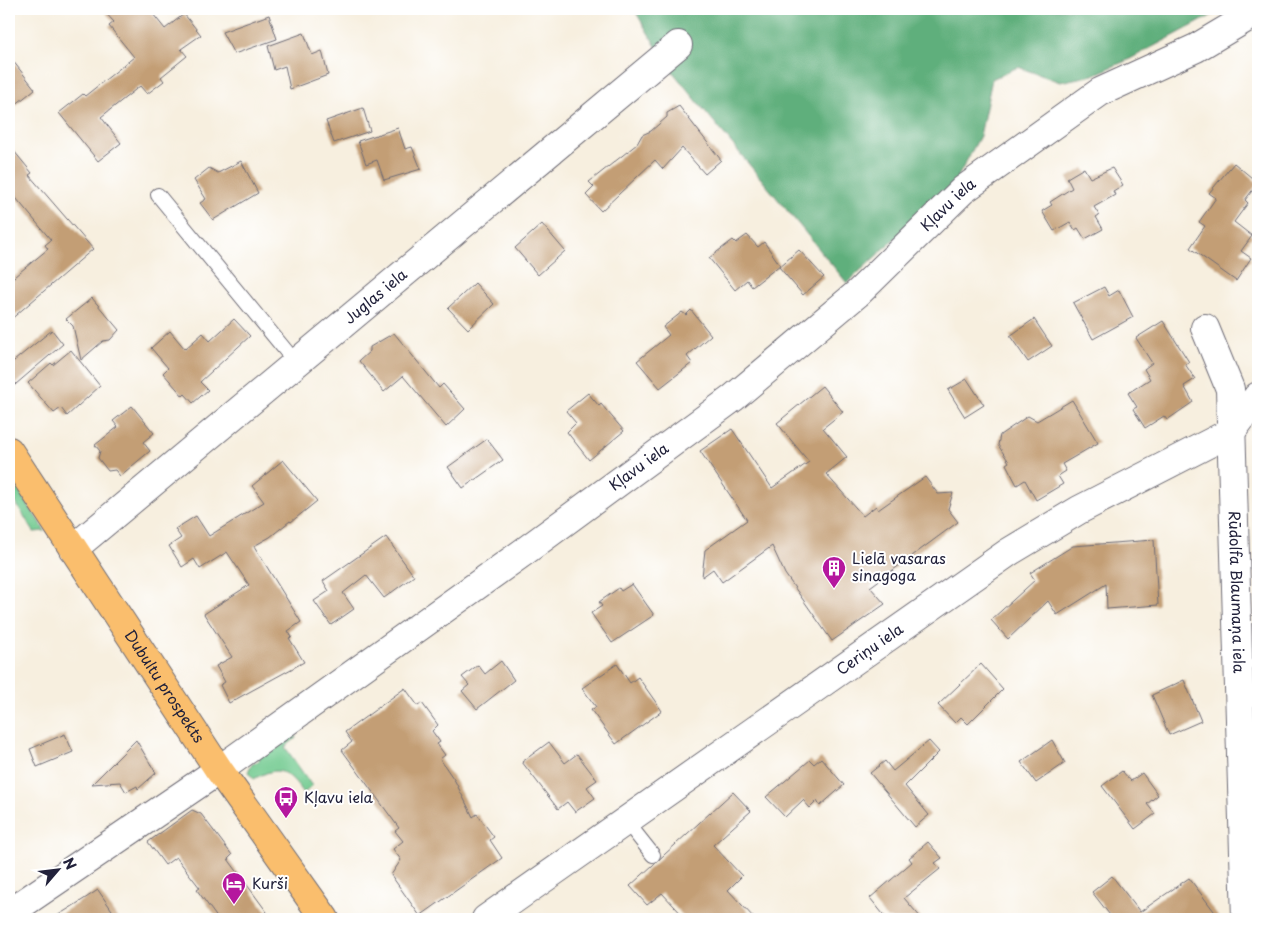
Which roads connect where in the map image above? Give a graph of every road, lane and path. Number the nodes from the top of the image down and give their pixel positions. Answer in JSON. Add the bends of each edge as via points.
{"nodes":[{"id":1,"x":1258,"y":11,"type":"edge"},
{"id":2,"x":678,"y":45,"type":"dead end"},
{"id":3,"x":158,"y":195,"type":"dead end"},
{"id":4,"x":1205,"y":328,"type":"dead end"},
{"id":5,"x":296,"y":363,"type":"junction"},
{"id":6,"x":1258,"y":396,"type":"edge"},
{"id":7,"x":1231,"y":432,"type":"junction"},
{"id":8,"x":9,"y":450,"type":"edge"},
{"id":9,"x":73,"y":549,"type":"junction"},
{"id":10,"x":219,"y":770,"type":"junction"},
{"id":11,"x":626,"y":821,"type":"junction"},
{"id":12,"x":653,"y":855,"type":"dead end"},
{"id":13,"x":9,"y":912,"type":"edge"},
{"id":14,"x":325,"y":919,"type":"edge"},
{"id":15,"x":486,"y":919,"type":"edge"},
{"id":16,"x":1246,"y":919,"type":"edge"}],
"edges":[{"from":1,"to":10,"type":"street","name":"Kļavu iela","via":[[1196,48],[1100,92],[962,190],[858,293],[733,398]]},
{"from":2,"to":5,"type":"street","name":"Juglas iela"},
{"from":3,"to":5,"type":"lane"},
{"from":4,"to":7,"type":"street","name":"Rūdolfa Blaumaņa iela","via":[[1230,389]]},
{"from":5,"to":9,"type":"street","name":"Juglas iela"},
{"from":6,"to":7,"type":"street","name":"Ceriņu iela"},
{"from":7,"to":11,"type":"street","name":"Ceriņu iela","via":[[1079,510],[1009,552]]},
{"from":7,"to":16,"type":"street","name":"Rūdolfa Blaumaņa iela"},
{"from":8,"to":9,"type":"main road","name":"Dubultu prospekts"},
{"from":9,"to":10,"type":"main road","name":"Dubultu prospekts"},
{"from":10,"to":13,"type":"street","name":"Kļavu iela"},
{"from":10,"to":14,"type":"main road","name":"Dubultu prospekts"},
{"from":11,"to":12,"type":"lane"},
{"from":11,"to":15,"type":"street","name":"Ceriņu iela"}]}
